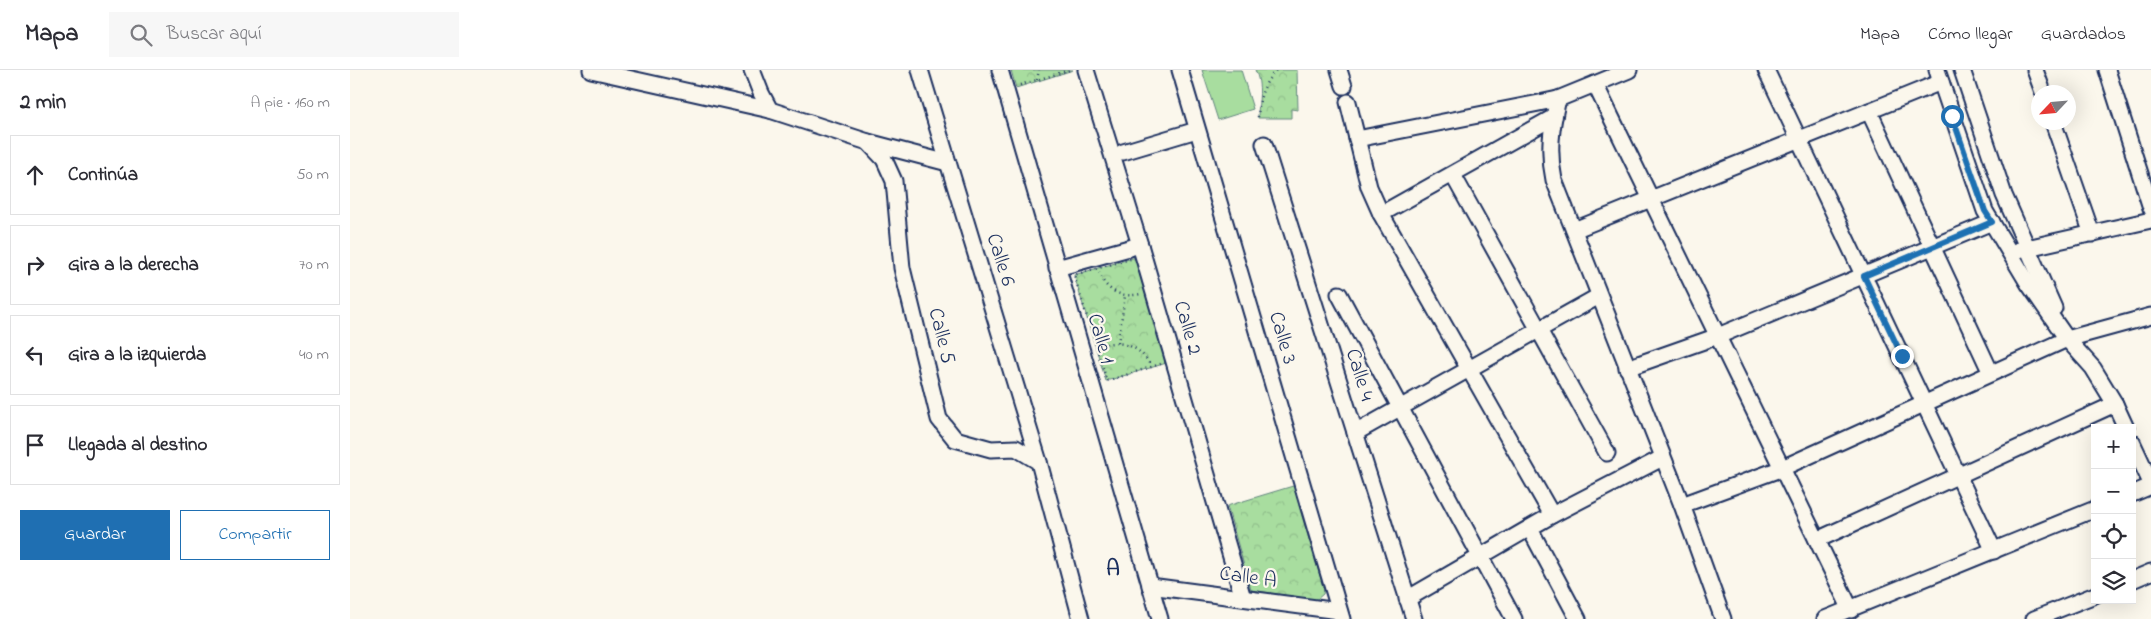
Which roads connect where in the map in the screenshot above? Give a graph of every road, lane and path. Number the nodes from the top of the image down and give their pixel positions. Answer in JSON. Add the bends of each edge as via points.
{"nodes":[{"id":1,"x":591,"y":70,"type":"edge"},
{"id":2,"x":752,"y":70,"type":"edge"},
{"id":3,"x":920,"y":70,"type":"edge"},
{"id":4,"x":1000,"y":70,"type":"edge"},
{"id":5,"x":1038,"y":70,"type":"edge"},
{"id":6,"x":1070,"y":70,"type":"edge"},
{"id":7,"x":1086,"y":70,"type":"edge"},
{"id":8,"x":1180,"y":70,"type":"edge"},
{"id":9,"x":1276,"y":70,"type":"edge"},
{"id":10,"x":1339,"y":70,"type":"edge"},
{"id":11,"x":1629,"y":70,"type":"edge"},
{"id":12,"x":1766,"y":70,"type":"edge"},
{"id":13,"x":1962,"y":70,"type":"edge"},
{"id":14,"x":2035,"y":70,"type":"edge"},
{"id":15,"x":2107,"y":70,"type":"edge"},
{"id":16,"x":1939,"y":76,"type":"edge"},
{"id":17,"x":1037,"y":80,"type":"junction"},
{"id":18,"x":1595,"y":84,"type":"junction"},
{"id":19,"x":2040,"y":85,"type":"edge"},
{"id":20,"x":1017,"y":86,"type":"dead end"},
{"id":21,"x":1344,"y":86,"type":"dead end"},
{"id":22,"x":1558,"y":98,"type":"junction"},
{"id":23,"x":1348,"y":102,"type":"dead end"},
{"id":24,"x":770,"y":110,"type":"junction"},
{"id":25,"x":1868,"y":111,"type":"junction"},
{"id":26,"x":1554,"y":117,"type":"junction"},
{"id":27,"x":1258,"y":118,"type":"dead end"},
{"id":28,"x":2056,"y":130,"type":"edge"},
{"id":29,"x":1190,"y":132,"type":"dead end"},
{"id":30,"x":1799,"y":139,"type":"junction"},
{"id":31,"x":1357,"y":140,"type":"junction"},
{"id":32,"x":868,"y":142,"type":"junction"},
{"id":33,"x":1264,"y":144,"type":"dead end"},
{"id":34,"x":1123,"y":152,"type":"dead end"},
{"id":35,"x":948,"y":163,"type":"junction"},
{"id":36,"x":1453,"y":175,"type":"junction"},
{"id":37,"x":1651,"y":198,"type":"junction"},
{"id":38,"x":2151,"y":208,"type":"edge"},
{"id":39,"x":1381,"y":214,"type":"junction"},
{"id":40,"x":2151,"y":220,"type":"edge"},
{"id":41,"x":1992,"y":222,"type":"junction"},
{"id":42,"x":1574,"y":230,"type":"junction"},
{"id":43,"x":2092,"y":234,"type":"junction"},
{"id":44,"x":1140,"y":245,"type":"junction"},
{"id":45,"x":1932,"y":247,"type":"junction"},
{"id":46,"x":2027,"y":248,"type":"junction"},
{"id":47,"x":2010,"y":252,"type":"junction"},
{"id":48,"x":1057,"y":268,"type":"junction"},
{"id":49,"x":1098,"y":268,"type":"junction"},
{"id":50,"x":1864,"y":276,"type":"junction"},
{"id":51,"x":1147,"y":292,"type":"junction"},
{"id":52,"x":1339,"y":294,"type":"dead end"},
{"id":53,"x":1125,"y":296,"type":"junction"},
{"id":54,"x":1599,"y":296,"type":"junction"},
{"id":55,"x":2151,"y":316,"type":"edge"},
{"id":56,"x":1540,"y":330,"type":"junction"},
{"id":57,"x":1718,"y":336,"type":"junction"},
{"id":58,"x":2067,"y":339,"type":"junction"},
{"id":59,"x":1118,"y":343,"type":"junction"},
{"id":60,"x":1096,"y":347,"type":"junction"},
{"id":61,"x":1151,"y":367,"type":"junction"},
{"id":62,"x":1628,"y":368,"type":"junction"},
{"id":63,"x":1470,"y":369,"type":"junction"},
{"id":64,"x":1992,"y":373,"type":"junction"},
{"id":65,"x":1924,"y":404,"type":"junction"},
{"id":66,"x":2115,"y":404,"type":"junction"},
{"id":67,"x":1399,"y":409,"type":"junction"},
{"id":68,"x":2124,"y":424,"type":"edge"},
{"id":69,"x":1356,"y":433,"type":"junction"},
{"id":70,"x":2136,"y":451,"type":"edge"},
{"id":71,"x":1607,"y":453,"type":"dead end"},
{"id":72,"x":1662,"y":458,"type":"junction"},
{"id":73,"x":1039,"y":462,"type":"junction"},
{"id":74,"x":1782,"y":468,"type":"junction"},
{"id":75,"x":1958,"y":476,"type":"junction"},
{"id":76,"x":2151,"y":484,"type":"edge"},
{"id":77,"x":2136,"y":492,"type":"edge"},
{"id":78,"x":1682,"y":505,"type":"junction"},
{"id":79,"x":2091,"y":511,"type":"edge"},
{"id":80,"x":1552,"y":515,"type":"junction"},
{"id":81,"x":1530,"y":529,"type":"junction"},
{"id":82,"x":1817,"y":540,"type":"junction"},
{"id":83,"x":1994,"y":551,"type":"junction"},
{"id":84,"x":1481,"y":558,"type":"junction"},
{"id":85,"x":2151,"y":572,"type":"edge"},
{"id":86,"x":2136,"y":578,"type":"edge"},
{"id":87,"x":1150,"y":586,"type":"junction"},
{"id":88,"x":2091,"y":597,"type":"edge"},
{"id":89,"x":1243,"y":598,"type":"junction"},
{"id":90,"x":1407,"y":599,"type":"junction"},
{"id":91,"x":1851,"y":610,"type":"junction"},
{"id":92,"x":1340,"y":615,"type":"edge"},
{"id":93,"x":1081,"y":619,"type":"edge"},
{"id":94,"x":1160,"y":619,"type":"edge"},
{"id":95,"x":1414,"y":619,"type":"edge"},
{"id":96,"x":1514,"y":619,"type":"edge"},
{"id":97,"x":1578,"y":619,"type":"edge"},
{"id":98,"x":1723,"y":619,"type":"edge"},
{"id":99,"x":1825,"y":619,"type":"edge"},
{"id":100,"x":2034,"y":619,"type":"edge"}],
"edges":[{"from":1,"to":24,"type":"street","name":"Calle 5"},
{"from":2,"to":24,"type":"street"},
{"from":3,"to":35,"type":"street","name":"Calle 6"},
{"from":4,"to":48,"type":"street","name":"Calle 1"},
{"from":5,"to":17,"type":"path"},
{"from":6,"to":17,"type":"path"},
{"from":7,"to":44,"type":"street","name":"Calle 2"},
{"from":8,"to":92,"type":"street","name":"Calle 3"},
{"from":9,"to":27,"type":"path","via":[[1264,86]]},
{"from":10,"to":21,"type":"street"},
{"from":11,"to":18,"type":"street"},
{"from":12,"to":30,"type":"street"},
{"from":13,"to":46,"type":"street","via":[[2004,195]]},
{"from":14,"to":19,"type":"street"},
{"from":15,"to":38,"type":"street"},
{"from":16,"to":25,"type":"street"},
{"from":16,"to":41,"type":"street","via":[[1985,211]]},
{"from":17,"to":20,"type":"path"},
{"from":18,"to":22,"type":"street"},
{"from":18,"to":37,"type":"street"},
{"from":22,"to":26,"type":"street"},
{"from":22,"to":31,"type":"street"},
{"from":23,"to":31,"type":"street"},
{"from":24,"to":32,"type":"street","name":"Calle 5"},
{"from":25,"to":30,"type":"street"},
{"from":25,"to":45,"type":"street"},
{"from":26,"to":36,"type":"street"},
{"from":26,"to":42,"type":"street","via":[[1550,159],[1554,180]]},
{"from":28,"to":43,"type":"street"},
{"from":29,"to":34,"type":"street"},
{"from":30,"to":37,"type":"street"},
{"from":30,"to":50,"type":"street"},
{"from":31,"to":39,"type":"street","via":[[1369,187]]},
{"from":32,"to":35,"type":"street"},
{"from":32,"to":73,"type":"street","name":"Calle 5","via":[[884,159],[894,181],[902,268],[939,419],[955,439],[991,449],[1016,448]]},
{"from":33,"to":69,"type":"street","name":"Calle 4"},
{"from":35,"to":73,"type":"street","name":"Calle 6"},
{"from":36,"to":39,"type":"street"},
{"from":36,"to":56,"type":"street"},
{"from":37,"to":42,"type":"street"},
{"from":37,"to":57,"type":"street"},
{"from":39,"to":63,"type":"street"},
{"from":40,"to":43,"type":"street"},
{"from":41,"to":45,"type":"street"},
{"from":41,"to":47,"type":"street"},
{"from":42,"to":54,"type":"street"},
{"from":43,"to":46,"type":"street"},
{"from":44,"to":48,"type":"street"},
{"from":44,"to":89,"type":"street","name":"Calle 2"},
{"from":45,"to":50,"type":"street"},
{"from":45,"to":64,"type":"street"},
{"from":46,"to":47,"type":"street"},
{"from":46,"to":58,"type":"street"},
{"from":47,"to":58,"type":"street"},
{"from":48,"to":87,"type":"street","name":"Calle 1"},
{"from":49,"to":51,"type":"path","via":[[1137,258]]},
{"from":49,"to":53,"type":"path","via":[[1105,285]]},
{"from":49,"to":60,"type":"path","via":[[1074,275]]},
{"from":50,"to":57,"type":"street"},
{"from":50,"to":65,"type":"street"},
{"from":51,"to":53,"type":"path"},
{"from":51,"to":61,"type":"path","via":[[1170,361]]},
{"from":52,"to":67,"type":"street"},
{"from":53,"to":59,"type":"path"},
{"from":54,"to":56,"type":"street"},
{"from":54,"to":62,"type":"street"},
{"from":55,"to":58,"type":"street"},
{"from":56,"to":63,"type":"street"},
{"from":56,"to":71,"type":"street"},
{"from":57,"to":62,"type":"street"},
{"from":57,"to":74,"type":"street"},
{"from":58,"to":64,"type":"street"},
{"from":58,"to":66,"type":"street","via":[[2092,368]]},
{"from":59,"to":60,"type":"path"},
{"from":59,"to":61,"type":"path","via":[[1137,349]]},
{"from":60,"to":61,"type":"path","via":[[1107,380]]},
{"from":62,"to":72,"type":"street"},
{"from":63,"to":67,"type":"street"},
{"from":63,"to":80,"type":"street"},
{"from":64,"to":65,"type":"street"},
{"from":65,"to":74,"type":"street"},
{"from":65,"to":75,"type":"street"},
{"from":66,"to":68,"type":"street"},
{"from":66,"to":75,"type":"street"},
{"from":67,"to":69,"type":"street"},
{"from":67,"to":84,"type":"street"},
{"from":69,"to":90,"type":"street","name":"Calle 4"},
{"from":70,"to":76,"type":"street"},
{"from":72,"to":78,"type":"street"},
{"from":72,"to":80,"type":"street"},
{"from":73,"to":93,"type":"street"},
{"from":74,"to":78,"type":"street"},
{"from":74,"to":82,"type":"street"},
{"from":75,"to":82,"type":"street"},
{"from":75,"to":83,"type":"street"},
{"from":76,"to":77,"type":"street"},
{"from":78,"to":98,"type":"street"},
{"from":79,"to":83,"type":"street"},
{"from":80,"to":81,"type":"street"},
{"from":81,"to":84,"type":"street"},
{"from":81,"to":97,"type":"street"},
{"from":82,"to":91,"type":"street"},
{"from":83,"to":91,"type":"street"},
{"from":84,"to":90,"type":"street"},
{"from":84,"to":96,"type":"street"},
{"from":85,"to":86,"type":"street"},
{"from":87,"to":89,"type":"street","name":"Calle A"},
{"from":87,"to":94,"type":"street","name":"Calle 1"},
{"from":88,"to":100,"type":"street"},
{"from":89,"to":92,"type":"street","name":"Calle A"},
{"from":90,"to":95,"type":"street","name":"Calle 4"},
{"from":91,"to":99,"type":"street"}]}
